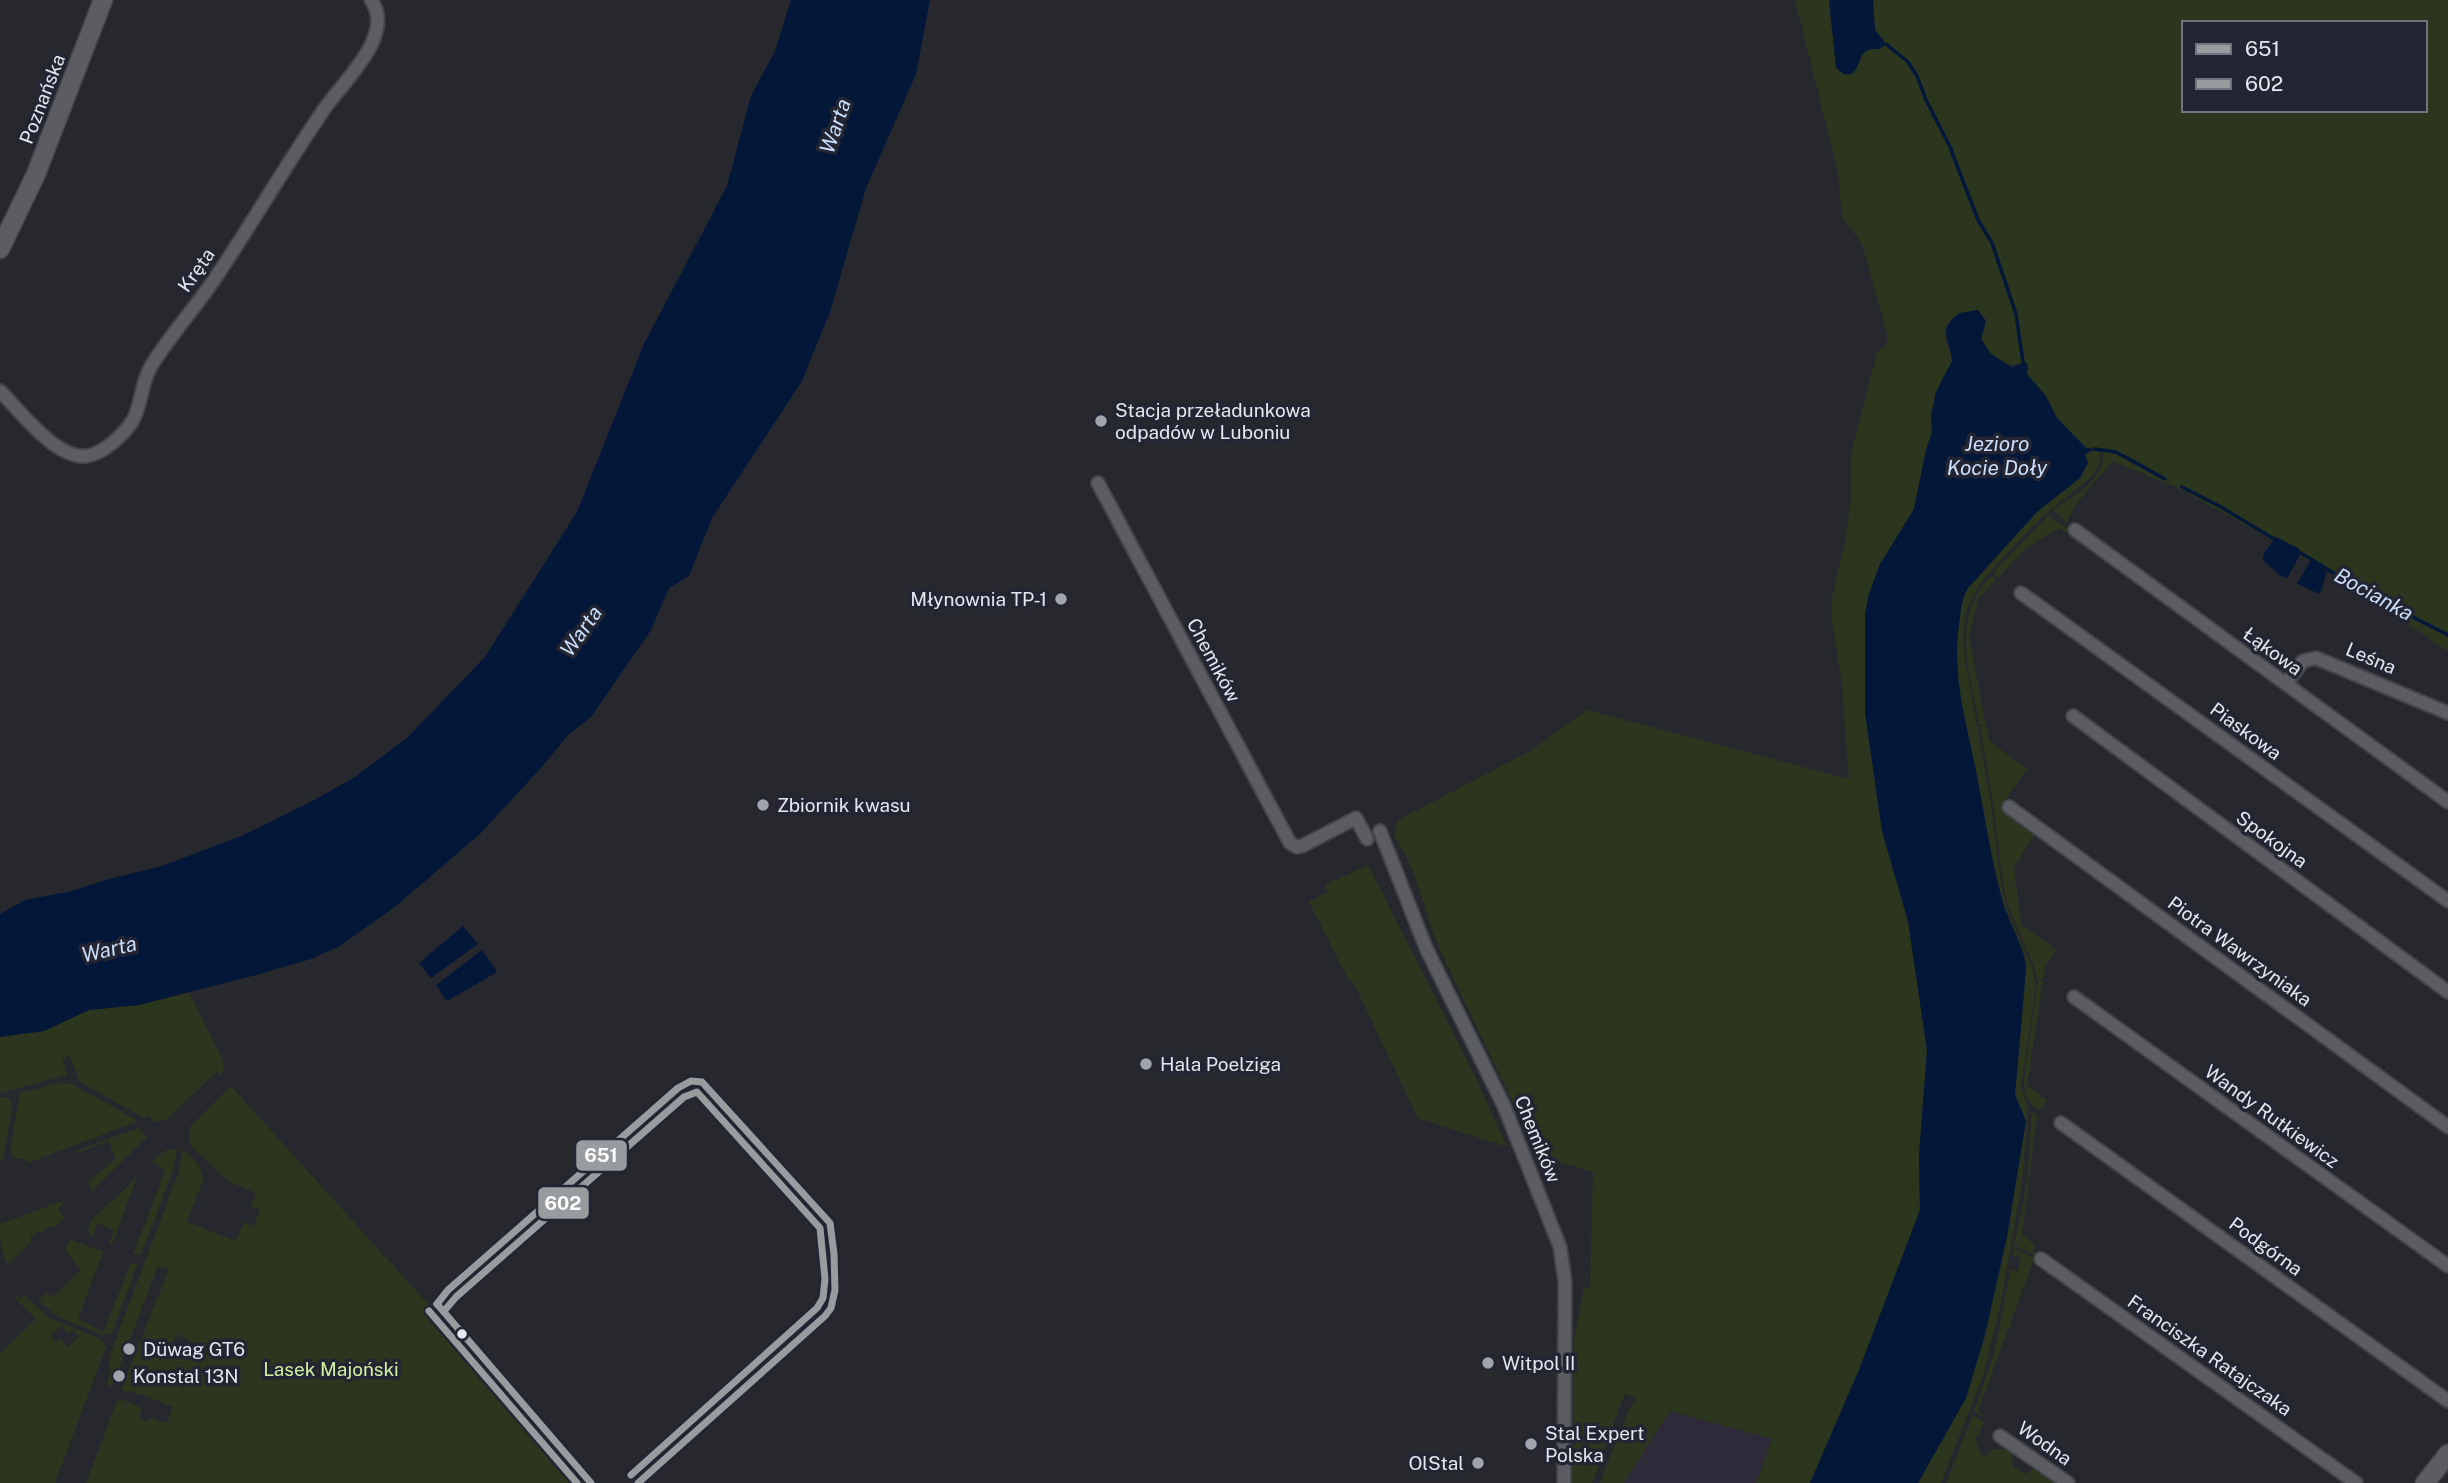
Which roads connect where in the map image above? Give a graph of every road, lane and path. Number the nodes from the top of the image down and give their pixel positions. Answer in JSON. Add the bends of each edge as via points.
{"nodes":[{"id":1,"x":103,"y":0,"type":"edge"},
{"id":2,"x":371,"y":0,"type":"edge"},
{"id":3,"x":0,"y":249,"type":"edge"},
{"id":4,"x":0,"y":391,"type":"edge"},
{"id":5,"x":1098,"y":483,"type":"dead end"},
{"id":6,"x":2075,"y":530,"type":"dead end"},
{"id":7,"x":2021,"y":593,"type":"dead end"},
{"id":8,"x":2286,"y":684,"type":"junction"},
{"id":9,"x":2448,"y":713,"type":"edge"},
{"id":10,"x":2073,"y":716,"type":"dead end"},
{"id":11,"x":2448,"y":802,"type":"edge"},
{"id":12,"x":2009,"y":807,"type":"dead end"},
{"id":13,"x":1380,"y":831,"type":"dead end"},
{"id":14,"x":1367,"y":839,"type":"dead end"},
{"id":15,"x":2448,"y":901,"type":"edge"},
{"id":16,"x":2448,"y":992,"type":"edge"},
{"id":17,"x":2074,"y":997,"type":"dead end"},
{"id":18,"x":2061,"y":1123,"type":"dead end"},
{"id":19,"x":2448,"y":1127,"type":"edge"},
{"id":20,"x":2041,"y":1259,"type":"dead end"},
{"id":21,"x":2448,"y":1266,"type":"edge"},
{"id":22,"x":2448,"y":1401,"type":"edge"},
{"id":23,"x":2000,"y":1436,"type":"dead end"},
{"id":24,"x":2448,"y":1454,"type":"edge"},
{"id":25,"x":1564,"y":1483,"type":"edge"},
{"id":26,"x":2068,"y":1483,"type":"edge"},
{"id":27,"x":2356,"y":1483,"type":"edge"},
{"id":28,"x":2425,"y":1483,"type":"edge"}],
"edges":[{"from":1,"to":3,"type":"street","name":"Poznańska","via":[[36,174]]},
{"from":2,"to":4,"type":"street","name":"Kręta","via":[[379,19],[372,44],[325,108],[215,279],[153,363],[135,416],[118,438],[92,455],[62,452]]},
{"from":5,"to":14,"type":"street","name":"Chemików","via":[[1290,843],[1302,846],[1356,818]]},
{"from":6,"to":8,"type":"street","name":"Łąkowa"},
{"from":7,"to":15,"type":"street","name":"Piaskowa"},
{"from":8,"to":9,"type":"street","name":"Leśna","via":[[2304,661],[2316,658]]},
{"from":8,"to":11,"type":"street","name":"Łąkowa"},
{"from":10,"to":16,"type":"street","name":"Spokojna"},
{"from":12,"to":19,"type":"street","name":"Piotra Wawrzyniaka"},
{"from":13,"to":25,"type":"street","name":"Chemików","via":[[1426,948],[1504,1106],[1560,1247],[1565,1282]]},
{"from":17,"to":21,"type":"street","name":"Wandy Rutkiewicz"},
{"from":18,"to":22,"type":"street","name":"Podgórna"},
{"from":20,"to":27,"type":"street","name":"Franciszka Ratajczaka"},
{"from":23,"to":26,"type":"street","name":"Wodna"},
{"from":24,"to":28,"type":"street"}]}
